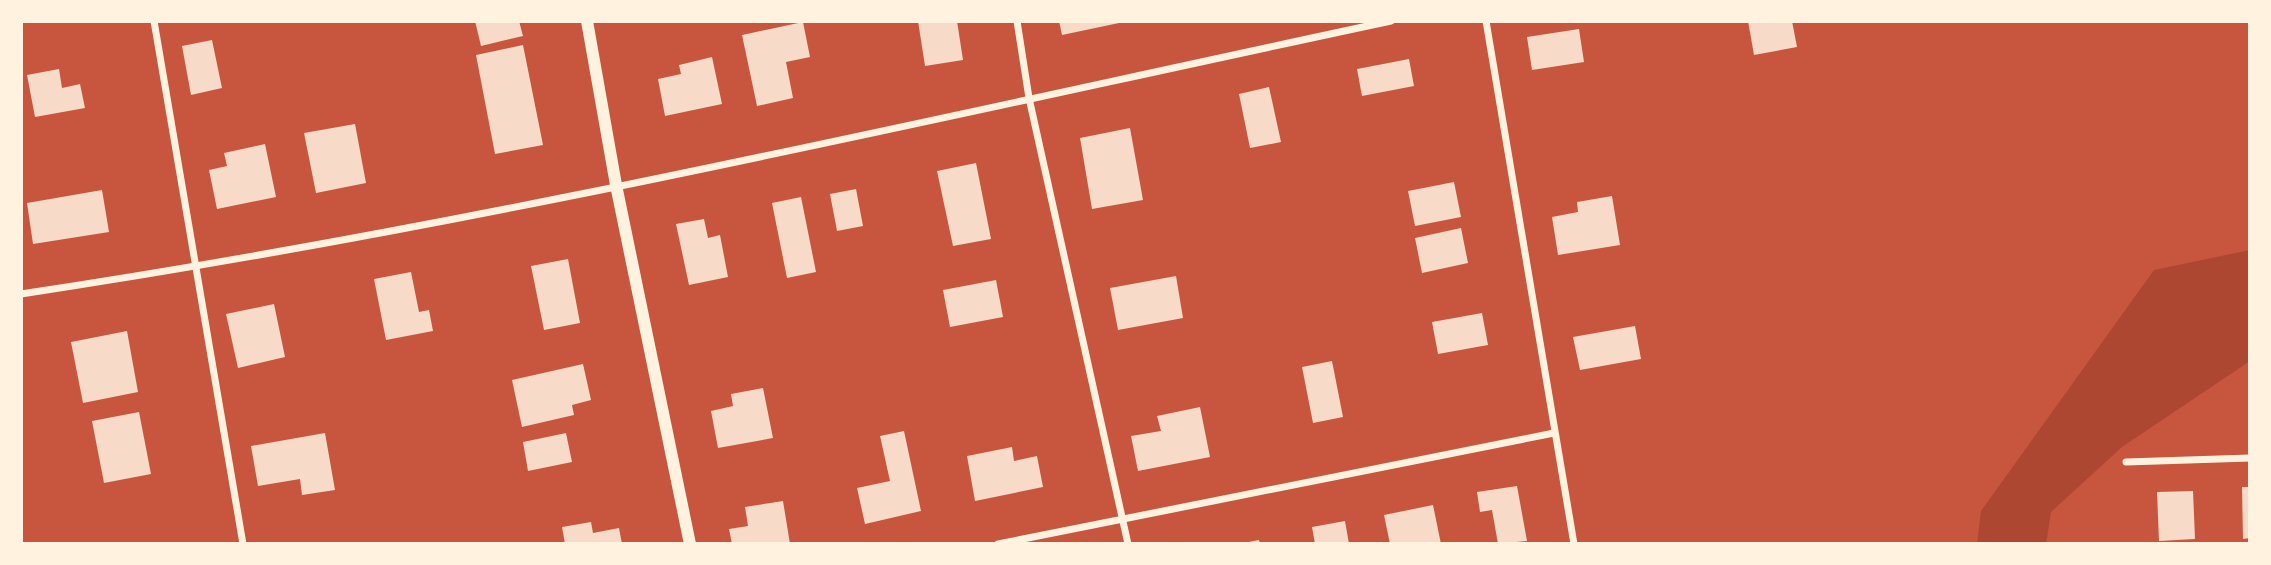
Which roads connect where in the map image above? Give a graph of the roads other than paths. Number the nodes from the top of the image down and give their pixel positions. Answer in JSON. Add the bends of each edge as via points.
{"nodes":[{"id":1,"x":154,"y":21,"type":"edge"},
{"id":2,"x":587,"y":21,"type":"edge"},
{"id":3,"x":1017,"y":21,"type":"edge"},
{"id":4,"x":1391,"y":21,"type":"edge"},
{"id":5,"x":1486,"y":21,"type":"edge"},
{"id":6,"x":1029,"y":98,"type":"junction"},
{"id":7,"x":616,"y":185,"type":"junction"},
{"id":8,"x":196,"y":268,"type":"junction"},
{"id":9,"x":21,"y":294,"type":"edge"},
{"id":10,"x":1554,"y":433,"type":"junction"},
{"id":11,"x":2250,"y":458,"type":"edge"},
{"id":12,"x":2126,"y":463,"type":"dead end"},
{"id":13,"x":1122,"y":518,"type":"junction"},
{"id":14,"x":243,"y":544,"type":"edge"},
{"id":15,"x":690,"y":544,"type":"edge"},
{"id":16,"x":998,"y":544,"type":"edge"},
{"id":17,"x":1128,"y":544,"type":"edge"},
{"id":18,"x":1574,"y":544,"type":"edge"}],
"edges":[{"from":1,"to":8,"type":"street"},
{"from":2,"to":7,"type":"street"},
{"from":3,"to":6,"type":"street"},
{"from":4,"to":6,"type":"street"},
{"from":5,"to":10,"type":"street"},
{"from":6,"to":7,"type":"street"},
{"from":6,"to":13,"type":"street"},
{"from":7,"to":8,"type":"street"},
{"from":7,"to":15,"type":"street"},
{"from":8,"to":9,"type":"street"},
{"from":8,"to":14,"type":"street"},
{"from":10,"to":13,"type":"street"},
{"from":10,"to":18,"type":"street"},
{"from":11,"to":12,"type":"street"},
{"from":13,"to":16,"type":"street"},
{"from":13,"to":17,"type":"street"}]}
